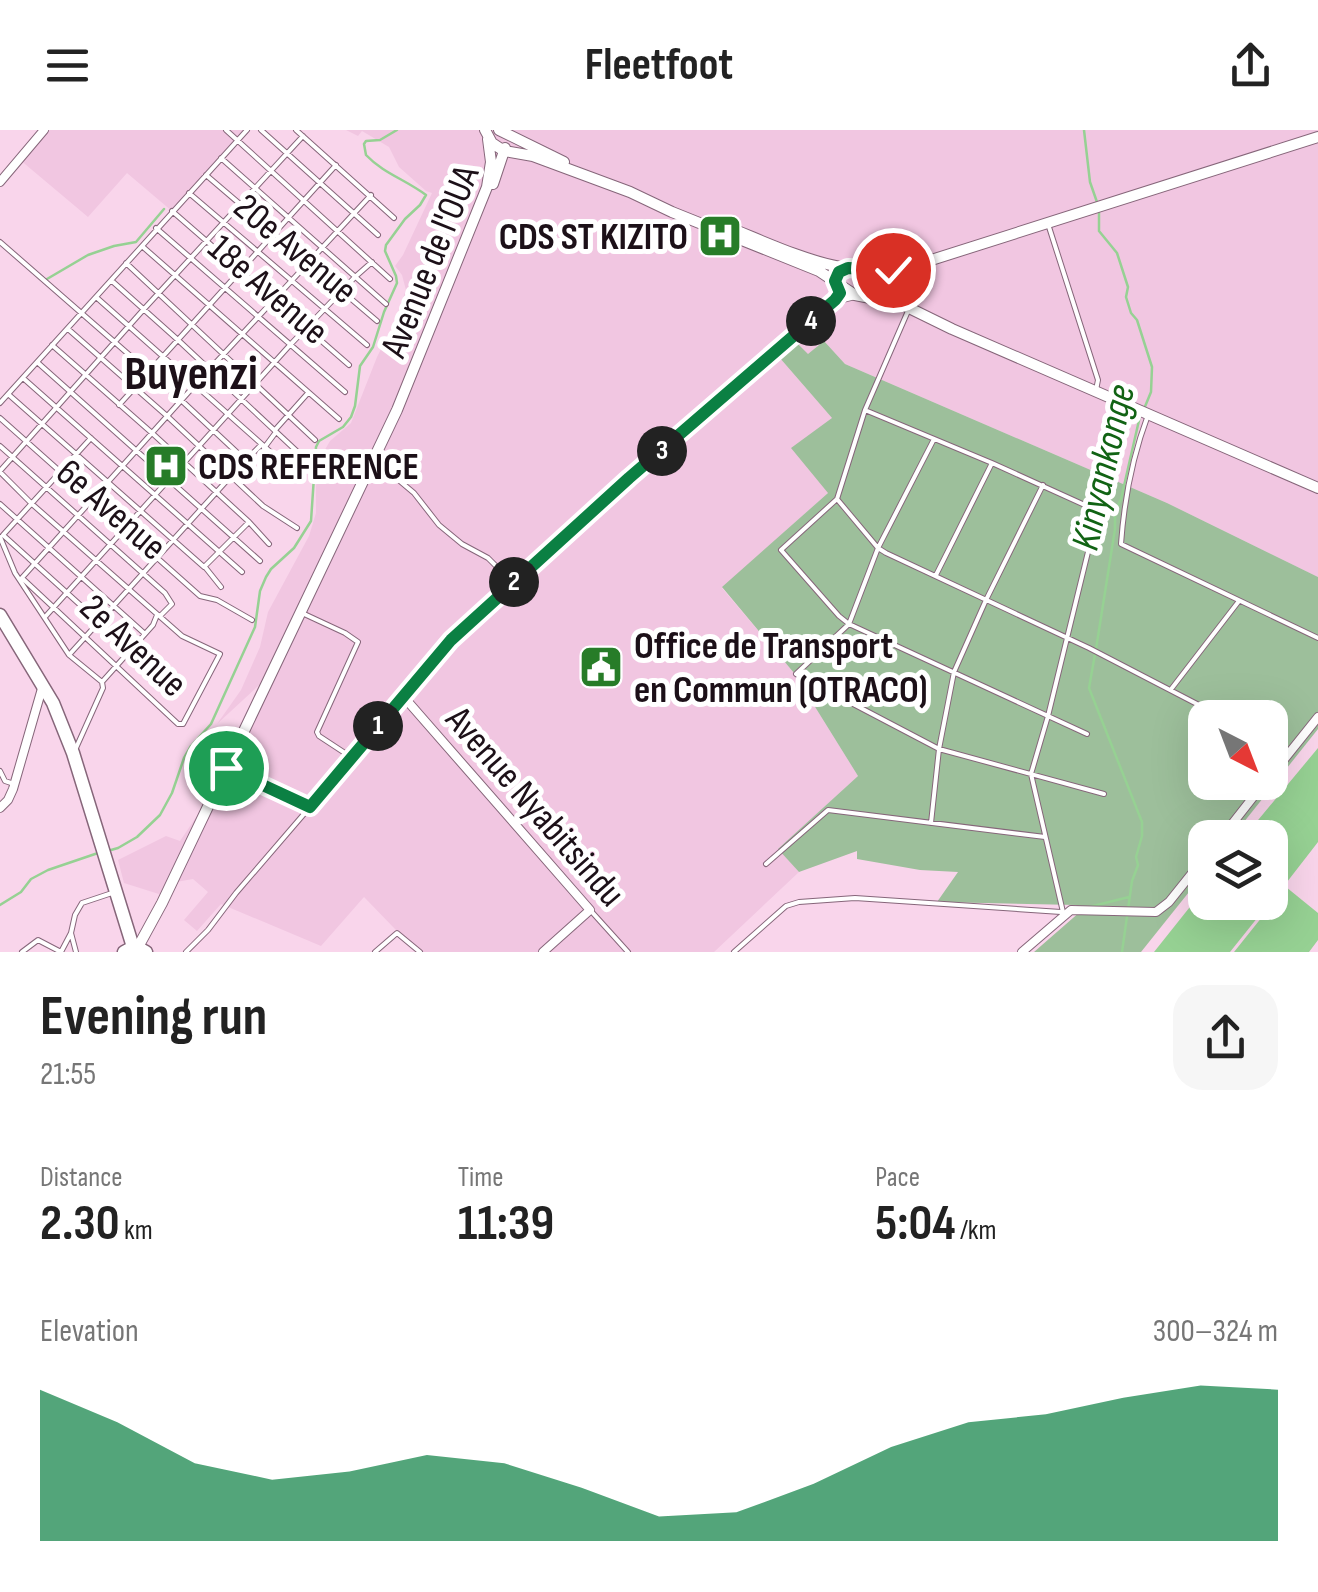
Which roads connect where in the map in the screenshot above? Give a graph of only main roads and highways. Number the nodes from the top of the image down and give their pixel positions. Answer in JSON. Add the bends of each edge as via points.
{"nodes":[{"id":1,"x":492,"y":131,"type":"edge"},
{"id":2,"x":1318,"y":137,"type":"edge"},
{"id":3,"x":504,"y":152,"type":"junction"},
{"id":4,"x":518,"y":153,"type":"junction"},
{"id":5,"x":500,"y":166,"type":"junction"},
{"id":6,"x":581,"y":172,"type":"junction"},
{"id":7,"x":732,"y":232,"type":"junction"},
{"id":8,"x":848,"y":268,"type":"junction"},
{"id":9,"x":903,"y":268,"type":"junction"},
{"id":10,"x":874,"y":270,"type":"junction"},
{"id":11,"x":836,"y":282,"type":"junction"},
{"id":12,"x":890,"y":285,"type":"junction"},
{"id":13,"x":880,"y":300,"type":"junction"},
{"id":14,"x":908,"y":306,"type":"junction"},
{"id":15,"x":410,"y":385,"type":"junction"},
{"id":16,"x":1318,"y":486,"type":"edge"},
{"id":17,"x":0,"y":615,"type":"edge"},
{"id":18,"x":0,"y":625,"type":"edge"},
{"id":19,"x":42,"y":689,"type":"junction"},
{"id":20,"x":137,"y":945,"type":"edge"}],
"edges":[{"from":1,"to":3,"type":"main road","via":[[492,142]]},
{"from":1,"to":6,"type":"main road"},
{"from":1,"to":15,"type":"main road","name":"Avenue de l'OUA","via":[[487,187]]},
{"from":2,"to":9,"type":"main road"},
{"from":3,"to":4,"type":"main road"},
{"from":3,"to":5,"type":"main road","name":"Avenue de l'OUA"},
{"from":4,"to":5,"type":"main road"},
{"from":4,"to":6,"type":"main road"},
{"from":5,"to":15,"type":"main road","name":"Avenue de l'OUA"},
{"from":6,"to":7,"type":"main road"},
{"from":7,"to":8,"type":"main road"},
{"from":7,"to":11,"type":"main road"},
{"from":8,"to":10,"type":"main road"},
{"from":8,"to":11,"type":"main road"},
{"from":9,"to":10,"type":"main road"},
{"from":9,"to":12,"type":"main road"},
{"from":10,"to":12,"type":"main road"},
{"from":11,"to":13,"type":"main road","via":[[851,298]]},
{"from":12,"to":13,"type":"main road"},
{"from":12,"to":14,"type":"main road"},
{"from":13,"to":14,"type":"main road"},
{"from":14,"to":16,"type":"main road"},
{"from":15,"to":20,"type":"main road","name":"Avenue de l'OUA"},
{"from":17,"to":19,"type":"highway"},
{"from":18,"to":19,"type":"highway"},
{"from":19,"to":20,"type":"highway","via":[[72,753]]}]}
